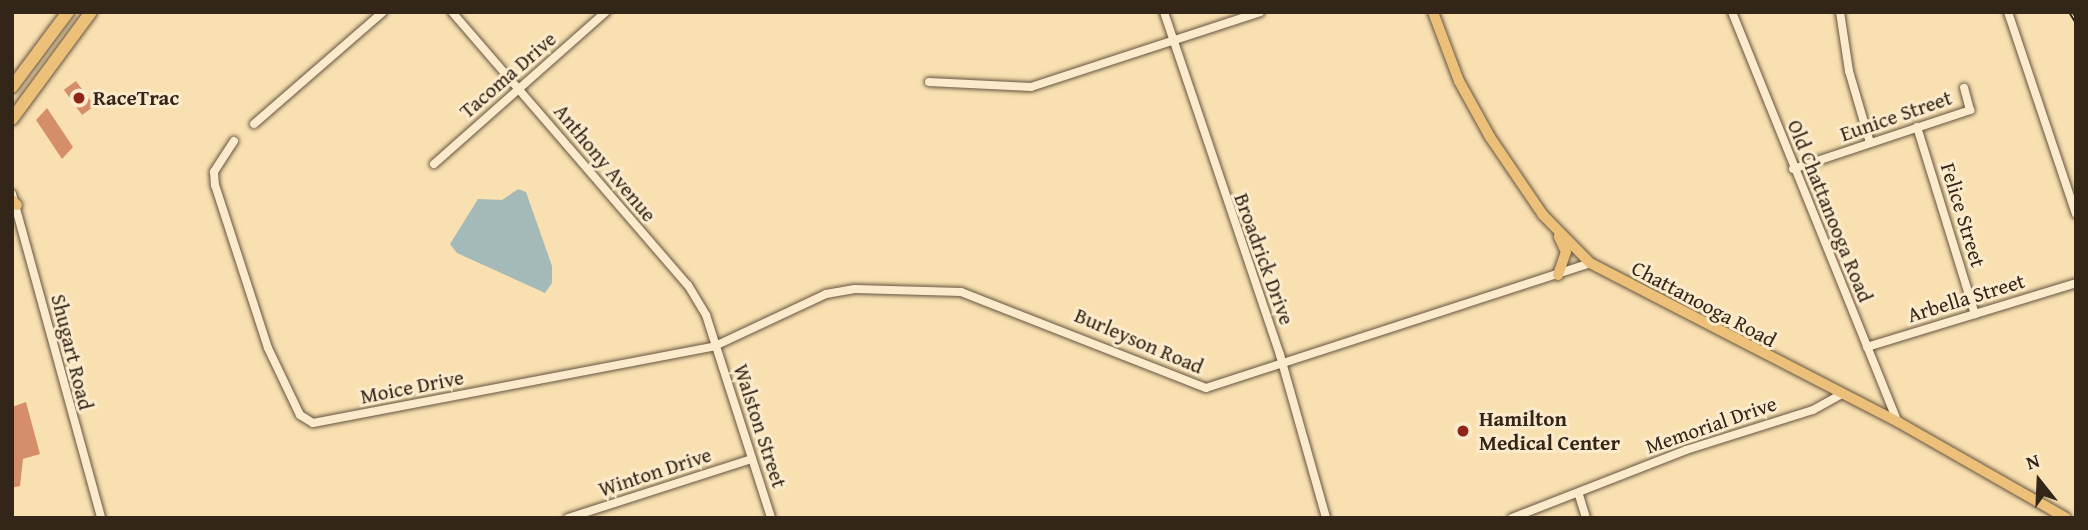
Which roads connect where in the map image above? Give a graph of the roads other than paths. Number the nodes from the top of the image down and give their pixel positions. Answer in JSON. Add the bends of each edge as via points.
{"nodes":[{"id":1,"x":68,"y":12,"type":"edge"},
{"id":2,"x":91,"y":12,"type":"edge"},
{"id":3,"x":383,"y":12,"type":"edge"},
{"id":4,"x":452,"y":12,"type":"edge"},
{"id":5,"x":607,"y":12,"type":"edge"},
{"id":6,"x":1164,"y":12,"type":"edge"},
{"id":7,"x":1261,"y":12,"type":"edge"},
{"id":8,"x":1433,"y":12,"type":"edge"},
{"id":9,"x":1731,"y":12,"type":"edge"},
{"id":10,"x":1840,"y":12,"type":"edge"},
{"id":11,"x":2009,"y":13,"type":"edge"},
{"id":12,"x":1173,"y":42,"type":"junction"},
{"id":13,"x":929,"y":82,"type":"dead end"},
{"id":14,"x":12,"y":87,"type":"edge"},
{"id":15,"x":1964,"y":88,"type":"dead end"},
{"id":16,"x":518,"y":89,"type":"junction"},
{"id":17,"x":12,"y":119,"type":"edge"},
{"id":18,"x":254,"y":124,"type":"dead end"},
{"id":19,"x":1917,"y":127,"type":"junction"},
{"id":20,"x":234,"y":141,"type":"dead end"},
{"id":21,"x":1870,"y":143,"type":"junction"},
{"id":22,"x":434,"y":164,"type":"dead end"},
{"id":23,"x":1793,"y":169,"type":"junction"},
{"id":24,"x":14,"y":200,"type":"edge"},
{"id":25,"x":2076,"y":215,"type":"edge"},
{"id":26,"x":1557,"y":231,"type":"junction"},
{"id":27,"x":1590,"y":263,"type":"junction"},
{"id":28,"x":1558,"y":275,"type":"junction"},
{"id":29,"x":2076,"y":283,"type":"edge"},
{"id":30,"x":1975,"y":314,"type":"junction"},
{"id":31,"x":715,"y":346,"type":"junction"},
{"id":32,"x":1867,"y":347,"type":"junction"},
{"id":33,"x":1281,"y":364,"type":"junction"},
{"id":34,"x":1842,"y":394,"type":"junction"},
{"id":35,"x":1898,"y":422,"type":"junction"},
{"id":36,"x":752,"y":459,"type":"junction"},
{"id":37,"x":1579,"y":495,"type":"junction"},
{"id":38,"x":101,"y":518,"type":"edge"},
{"id":39,"x":568,"y":518,"type":"edge"},
{"id":40,"x":771,"y":518,"type":"edge"},
{"id":41,"x":1326,"y":518,"type":"edge"},
{"id":42,"x":1512,"y":518,"type":"edge"},
{"id":43,"x":1586,"y":518,"type":"edge"},
{"id":44,"x":2066,"y":518,"type":"edge"}],
"edges":[{"from":1,"to":14,"type":"highway"},
{"from":2,"to":17,"type":"highway"},
{"from":3,"to":18,"type":"street"},
{"from":4,"to":16,"type":"street","name":"Anthony Avenue"},
{"from":5,"to":16,"type":"street","name":"Tacoma Drive"},
{"from":6,"to":12,"type":"street","name":"Broadrick Drive"},
{"from":7,"to":12,"type":"street"},
{"from":8,"to":26,"type":"main road","name":"Chattanooga Road","via":[[1459,81],[1490,137]]},
{"from":9,"to":23,"type":"street","name":"Old Chattanooga Road"},
{"from":10,"to":21,"type":"street","via":[[1849,71]]},
{"from":11,"to":25,"type":"street"},
{"from":12,"to":13,"type":"street","via":[[1031,87]]},
{"from":12,"to":33,"type":"street","name":"Broadrick Drive"},
{"from":15,"to":19,"type":"street","name":"Eunice Street","via":[[1970,110]]},
{"from":16,"to":22,"type":"street","name":"Tacoma Drive"},
{"from":16,"to":31,"type":"street","name":"Anthony Avenue","via":[[688,285]]},
{"from":19,"to":21,"type":"street","name":"Eunice Street"},
{"from":19,"to":30,"type":"street","name":"Felice Street"},
{"from":20,"to":31,"type":"street","name":"Moice Drive","via":[[214,179],[268,348],[300,415],[313,423]]},
{"from":21,"to":23,"type":"street","name":"Eunice Street"},
{"from":23,"to":32,"type":"street","name":"Old Chattanooga Road"},
{"from":24,"to":38,"type":"street","name":"Shugart Road"},
{"from":26,"to":27,"type":"main road","name":"Chattanooga Road"},
{"from":26,"to":28,"type":"main road","via":[[1566,253]]},
{"from":27,"to":28,"type":"street","name":"Burleyson Road"},
{"from":27,"to":34,"type":"main road","name":"Chattanooga Road"},
{"from":28,"to":33,"type":"street","name":"Burleyson Road"},
{"from":29,"to":30,"type":"street","name":"Arbella Street"},
{"from":30,"to":32,"type":"street","name":"Arbella Street"},
{"from":31,"to":33,"type":"street","name":"Burleyson Road","via":[[826,294],[940,289],[1034,317],[1146,361],[1196,388]]},
{"from":31,"to":36,"type":"street","name":"Walston Street"},
{"from":32,"to":35,"type":"street","name":"Old Chattanooga Road"},
{"from":33,"to":41,"type":"street","name":"Broadrick Drive"},
{"from":34,"to":35,"type":"main road","name":"Chattanooga Road"},
{"from":34,"to":37,"type":"street","name":"Memorial Drive","via":[[1813,410],[1649,464]]},
{"from":35,"to":44,"type":"main road","name":"Chattanooga Road"},
{"from":36,"to":39,"type":"street","name":"Winton Drive"},
{"from":36,"to":40,"type":"street","name":"Walston Street"},
{"from":37,"to":42,"type":"street","name":"Memorial Drive"},
{"from":37,"to":43,"type":"street"}]}
